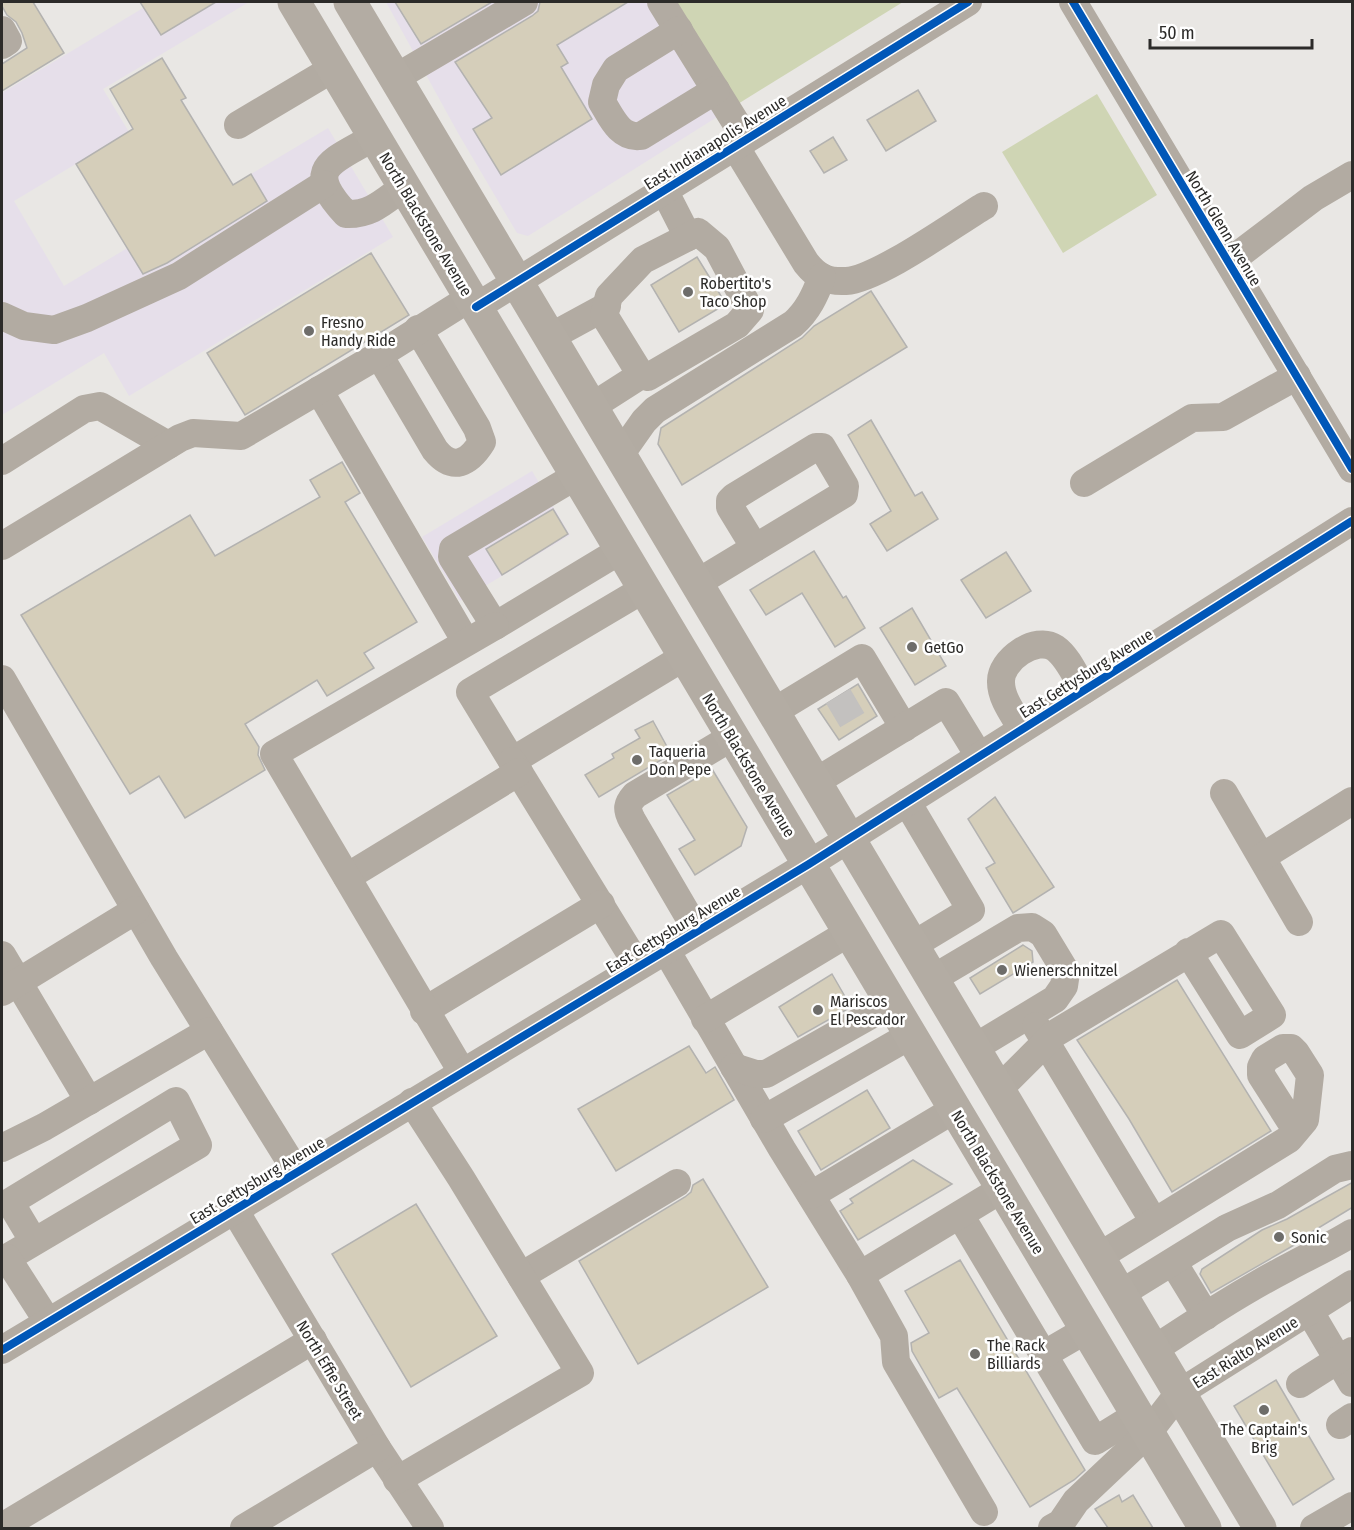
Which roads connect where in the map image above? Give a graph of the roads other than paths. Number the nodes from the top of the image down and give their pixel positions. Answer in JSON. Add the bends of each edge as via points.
{"nodes":[{"id":1,"x":294,"y":2,"type":"edge"},
{"id":2,"x":350,"y":2,"type":"edge"},
{"id":3,"x":524,"y":2,"type":"edge"},
{"id":4,"x":661,"y":2,"type":"edge"},
{"id":5,"x":968,"y":2,"type":"edge"},
{"id":6,"x":1073,"y":2,"type":"edge"},
{"id":7,"x":2,"y":30,"type":"edge"},
{"id":8,"x":679,"y":30,"type":"junction"},
{"id":9,"x":2,"y":45,"type":"edge"},
{"id":10,"x":334,"y":68,"type":"junction"},
{"id":11,"x":395,"y":78,"type":"junction"},
{"id":12,"x":716,"y":90,"type":"junction"},
{"id":13,"x":238,"y":125,"type":"dead end"},
{"id":14,"x":375,"y":137,"type":"junction"},
{"id":15,"x":741,"y":142,"type":"junction"},
{"id":16,"x":1353,"y":175,"type":"edge"},
{"id":17,"x":324,"y":184,"type":"junction"},
{"id":18,"x":404,"y":187,"type":"junction"},
{"id":19,"x":663,"y":190,"type":"junction"},
{"id":20,"x":984,"y":206,"type":"dead end"},
{"id":21,"x":688,"y":237,"type":"junction"},
{"id":22,"x":1229,"y":262,"type":"junction"},
{"id":23,"x":822,"y":277,"type":"junction"},
{"id":24,"x":516,"y":281,"type":"junction"},
{"id":25,"x":473,"y":302,"type":"junction"},
{"id":26,"x":607,"y":306,"type":"junction"},
{"id":27,"x":2,"y":316,"type":"edge"},
{"id":28,"x":418,"y":329,"type":"junction"},
{"id":29,"x":550,"y":337,"type":"junction"},
{"id":30,"x":379,"y":355,"type":"junction"},
{"id":31,"x":641,"y":375,"type":"junction"},
{"id":32,"x":1297,"y":376,"type":"junction"},
{"id":33,"x":319,"y":390,"type":"junction"},
{"id":34,"x":591,"y":407,"type":"junction"},
{"id":35,"x":168,"y":445,"type":"junction"},
{"id":36,"x":620,"y":455,"type":"junction"},
{"id":37,"x":2,"y":460,"type":"edge"},
{"id":38,"x":1353,"y":469,"type":"edge"},
{"id":39,"x":576,"y":476,"type":"junction"},
{"id":40,"x":1084,"y":483,"type":"dead end"},
{"id":41,"x":1353,"y":522,"type":"edge"},
{"id":42,"x":2,"y":546,"type":"edge"},
{"id":43,"x":755,"y":548,"type":"dead end"},
{"id":44,"x":621,"y":550,"type":"junction"},
{"id":45,"x":697,"y":584,"type":"junction"},
{"id":46,"x":644,"y":589,"type":"junction"},
{"id":47,"x":495,"y":626,"type":"junction"},
{"id":48,"x":456,"y":648,"type":"junction"},
{"id":49,"x":684,"y":657,"type":"junction"},
{"id":50,"x":2,"y":680,"type":"edge"},
{"id":51,"x":1084,"y":690,"type":"junction"},
{"id":52,"x":470,"y":692,"type":"junction"},
{"id":53,"x":773,"y":712,"type":"junction"},
{"id":54,"x":904,"y":728,"type":"junction"},
{"id":55,"x":1023,"y":729,"type":"junction"},
{"id":56,"x":732,"y":737,"type":"junction"},
{"id":57,"x":979,"y":756,"type":"junction"},
{"id":58,"x":516,"y":767,"type":"junction"},
{"id":59,"x":815,"y":782,"type":"junction"},
{"id":60,"x":1224,"y":793,"type":"dead end"},
{"id":61,"x":1353,"y":801,"type":"edge"},
{"id":62,"x":907,"y":802,"type":"junction"},
{"id":63,"x":849,"y":838,"type":"junction"},
{"id":64,"x":1262,"y":857,"type":"junction"},
{"id":65,"x":808,"y":864,"type":"junction"},
{"id":66,"x":347,"y":878,"type":"junction"},
{"id":67,"x":601,"y":904,"type":"junction"},
{"id":68,"x":136,"y":910,"type":"junction"},
{"id":69,"x":1299,"y":922,"type":"dead end"},
{"id":70,"x":697,"y":931,"type":"junction"},
{"id":71,"x":850,"y":932,"type":"junction"},
{"id":72,"x":912,"y":945,"type":"junction"},
{"id":73,"x":666,"y":950,"type":"junction"},
{"id":74,"x":1188,"y":952,"type":"dead end"},
{"id":75,"x":2,"y":955,"type":"edge"},
{"id":76,"x":638,"y":966,"type":"junction"},
{"id":77,"x":932,"y":979,"type":"junction"},
{"id":78,"x":10,"y":987,"type":"edge"},
{"id":79,"x":892,"y":1003,"type":"junction"},
{"id":80,"x":424,"y":1011,"type":"junction"},
{"id":81,"x":1030,"y":1014,"type":"junction"},
{"id":82,"x":705,"y":1019,"type":"junction"},
{"id":83,"x":209,"y":1031,"type":"junction"},
{"id":84,"x":911,"y":1035,"type":"junction"},
{"id":85,"x":1046,"y":1042,"type":"junction"},
{"id":86,"x":974,"y":1048,"type":"junction"},
{"id":87,"x":734,"y":1067,"type":"junction"},
{"id":88,"x":462,"y":1072,"type":"junction"},
{"id":89,"x":998,"y":1089,"type":"junction"},
{"id":90,"x":89,"y":1101,"type":"junction"},
{"id":91,"x":412,"y":1102,"type":"junction"},
{"id":92,"x":955,"y":1109,"type":"junction"},
{"id":93,"x":764,"y":1119,"type":"junction"},
{"id":94,"x":1296,"y":1130,"type":"dead end"},
{"id":95,"x":2,"y":1148,"type":"edge"},
{"id":96,"x":1353,"y":1165,"type":"edge"},
{"id":97,"x":296,"y":1172,"type":"junction"},
{"id":98,"x":677,"y":1183,"type":"dead end"},
{"id":99,"x":1002,"y":1189,"type":"junction"},
{"id":100,"x":811,"y":1195,"type":"junction"},
{"id":101,"x":234,"y":1209,"type":"junction"},
{"id":102,"x":960,"y":1215,"type":"junction"},
{"id":103,"x":1154,"y":1222,"type":"junction"},
{"id":104,"x":1353,"y":1233,"type":"edge"},
{"id":105,"x":34,"y":1242,"type":"junction"},
{"id":106,"x":1098,"y":1257,"type":"junction"},
{"id":107,"x":4,"y":1260,"type":"edge"},
{"id":108,"x":1173,"y":1262,"type":"junction"},
{"id":109,"x":860,"y":1275,"type":"junction"},
{"id":110,"x":521,"y":1276,"type":"junction"},
{"id":111,"x":1353,"y":1284,"type":"edge"},
{"id":112,"x":1120,"y":1294,"type":"junction"},
{"id":113,"x":1310,"y":1312,"type":"junction"},
{"id":114,"x":1206,"y":1316,"type":"junction"},
{"id":115,"x":48,"y":1322,"type":"junction"},
{"id":116,"x":1086,"y":1330,"type":"junction"},
{"id":117,"x":313,"y":1340,"type":"junction"},
{"id":118,"x":2,"y":1350,"type":"edge"},
{"id":119,"x":1153,"y":1350,"type":"junction"},
{"id":120,"x":1043,"y":1355,"type":"junction"},
{"id":121,"x":1348,"y":1365,"type":"edge"},
{"id":122,"x":1300,"y":1384,"type":"dead end"},
{"id":123,"x":1179,"y":1393,"type":"junction"},
{"id":124,"x":1142,"y":1424,"type":"junction"},
{"id":125,"x":377,"y":1448,"type":"junction"},
{"id":126,"x":397,"y":1480,"type":"junction"},
{"id":127,"x":1353,"y":1506,"type":"edge"},
{"id":128,"x":984,"y":1512,"type":"dead end"},
{"id":129,"x":1067,"y":1523,"type":"edge"},
{"id":130,"x":2,"y":1527,"type":"edge"},
{"id":131,"x":244,"y":1528,"type":"edge"},
{"id":132,"x":430,"y":1528,"type":"edge"},
{"id":133,"x":1205,"y":1528,"type":"edge"},
{"id":134,"x":1260,"y":1528,"type":"edge"},
{"id":135,"x":1314,"y":1528,"type":"edge"}],
"edges":[{"from":1,"to":10,"type":"main road","name":"North Blackstone Avenue"},
{"from":2,"to":11,"type":"main road"},
{"from":3,"to":11,"type":"street"},
{"from":4,"to":8,"type":"street"},
{"from":5,"to":15,"type":"street","name":"East Indianapolis Avenue"},
{"from":6,"to":22,"type":"street","name":"North Glenn Avenue"},
{"from":7,"to":9,"type":"street","via":[[8,41]]},
{"from":8,"to":12,"type":"street"},
{"from":8,"to":12,"type":"street","via":[[616,69],[602,102],[611,117],[628,136],[640,136]]},
{"from":10,"to":13,"type":"street"},
{"from":10,"to":14,"type":"main road","name":"North Blackstone Avenue"},
{"from":11,"to":24,"type":"main road"},
{"from":12,"to":15,"type":"street"},
{"from":14,"to":17,"type":"street","via":[[328,167],[323,174]]},
{"from":14,"to":18,"type":"main road","name":"North Blackstone Avenue"},
{"from":15,"to":19,"type":"street","name":"East Indianapolis Avenue"},
{"from":15,"to":23,"type":"street","via":[[806,263]]},
{"from":16,"to":22,"type":"street","via":[[1313,198]]},
{"from":17,"to":18,"type":"street","via":[[346,214],[369,212]]},
{"from":17,"to":27,"type":"street","via":[[179,276],[87,318],[54,330],[24,326]]},
{"from":18,"to":25,"type":"main road","name":"North Blackstone Avenue"},
{"from":19,"to":21,"type":"street"},
{"from":19,"to":24,"type":"street","name":"East Indianapolis Avenue"},
{"from":20,"to":23,"type":"street","via":[[867,275],[848,281]]},
{"from":21,"to":26,"type":"street","via":[[643,260],[609,296]]},
{"from":21,"to":31,"type":"street","via":[[698,232],[717,249],[750,310],[737,325],[648,377]]},
{"from":22,"to":32,"type":"street","name":"North Glenn Avenue"},
{"from":23,"to":36,"type":"street","via":[[802,317],[655,410]]},
{"from":24,"to":25,"type":"street","name":"East Indianapolis Avenue"},
{"from":24,"to":29,"type":"main road"},
{"from":25,"to":28,"type":"street","name":"East Indianapolis Avenue"},
{"from":25,"to":39,"type":"main road","name":"North Blackstone Avenue"},
{"from":26,"to":29,"type":"street"},
{"from":26,"to":31,"type":"street","via":[[604,315]]},
{"from":28,"to":30,"type":"street","name":"East Indianapolis Avenue"},
{"from":28,"to":30,"type":"street","via":[[477,428],[482,441],[474,454],[458,463],[444,461]]},
{"from":29,"to":34,"type":"main road"},
{"from":30,"to":33,"type":"street","name":"East Indianapolis Avenue"},
{"from":31,"to":34,"type":"street"},
{"from":32,"to":38,"type":"street","name":"North Glenn Avenue"},
{"from":32,"to":40,"type":"street","via":[[1223,417],[1192,418]]},
{"from":33,"to":35,"type":"street","name":"East Indianapolis Avenue","via":[[241,436],[193,433]]},
{"from":33,"to":48,"type":"street"},
{"from":34,"to":36,"type":"main road"},
{"from":35,"to":37,"type":"street","via":[[100,406],[84,409]]},
{"from":35,"to":42,"type":"street","name":"East Indianapolis Avenue"},
{"from":36,"to":45,"type":"main road"},
{"from":39,"to":44,"type":"main road","name":"North Blackstone Avenue"},
{"from":39,"to":47,"type":"street","via":[[453,549],[452,557]]},
{"from":41,"to":51,"type":"street","name":"East Gettysburg Avenue"},
{"from":43,"to":45,"type":"street"},
{"from":44,"to":46,"type":"main road","name":"North Blackstone Avenue"},
{"from":44,"to":47,"type":"street"},
{"from":45,"to":53,"type":"main road"},
{"from":46,"to":49,"type":"main road","name":"North Blackstone Avenue"},
{"from":46,"to":52,"type":"street"},
{"from":47,"to":48,"type":"street"},
{"from":48,"to":52,"type":"street"},
{"from":48,"to":66,"type":"street","via":[[274,754]]},
{"from":49,"to":56,"type":"main road","name":"North Blackstone Avenue"},
{"from":49,"to":58,"type":"street"},
{"from":50,"to":68,"type":"street"},
{"from":51,"to":55,"type":"street","name":"East Gettysburg Avenue"},
{"from":51,"to":55,"type":"street","via":[[1064,656],[1049,644],[1016,655],[1002,673],[1001,683]]},
{"from":52,"to":58,"type":"street"},
{"from":53,"to":54,"type":"street","via":[[833,688],[862,658]]},
{"from":53,"to":59,"type":"main road"},
{"from":54,"to":57,"type":"street","via":[[946,702]]},
{"from":54,"to":59,"type":"street","via":[[864,738]]},
{"from":55,"to":57,"type":"street","name":"East Gettysburg Avenue"},
{"from":56,"to":65,"type":"main road","name":"North Blackstone Avenue"},
{"from":56,"to":70,"type":"street","via":[[628,802],[627,812]]},
{"from":57,"to":62,"type":"street","name":"East Gettysburg Avenue"},
{"from":58,"to":66,"type":"street"},
{"from":58,"to":67,"type":"street"},
{"from":59,"to":63,"type":"main road"},
{"from":60,"to":64,"type":"street"},
{"from":61,"to":64,"type":"street"},
{"from":62,"to":63,"type":"street","name":"East Gettysburg Avenue"},
{"from":62,"to":72,"type":"street","via":[[971,910]]},
{"from":63,"to":65,"type":"street","name":"East Gettysburg Avenue"},
{"from":63,"to":72,"type":"main road"},
{"from":64,"to":69,"type":"street"},
{"from":65,"to":70,"type":"street","name":"East Gettysburg Avenue"},
{"from":65,"to":71,"type":"main road","name":"North Blackstone Avenue"},
{"from":66,"to":80,"type":"street"},
{"from":67,"to":76,"type":"street"},
{"from":67,"to":80,"type":"street"},
{"from":68,"to":78,"type":"street"},
{"from":68,"to":83,"type":"street"},
{"from":70,"to":73,"type":"street","name":"East Gettysburg Avenue"},
{"from":71,"to":79,"type":"main road","name":"North Blackstone Avenue"},
{"from":71,"to":82,"type":"street"},
{"from":72,"to":77,"type":"main road"},
{"from":73,"to":76,"type":"street","name":"East Gettysburg Avenue"},
{"from":73,"to":82,"type":"street"},
{"from":74,"to":85,"type":"street"},
{"from":75,"to":78,"type":"street"},
{"from":76,"to":88,"type":"street","name":"East Gettysburg Avenue"},
{"from":77,"to":81,"type":"street","via":[[1018,928],[1032,927],[1043,934],[1066,972],[1064,986],[1055,999]]},
{"from":77,"to":86,"type":"main road"},
{"from":78,"to":90,"type":"street"},
{"from":79,"to":84,"type":"main road","name":"North Blackstone Avenue"},
{"from":79,"to":87,"type":"street","via":[[766,1074]]},
{"from":80,"to":88,"type":"street"},
{"from":81,"to":85,"type":"street"},
{"from":81,"to":86,"type":"street"},
{"from":82,"to":87,"type":"street"},
{"from":83,"to":90,"type":"street"},
{"from":83,"to":97,"type":"street"},
{"from":84,"to":92,"type":"main road","name":"North Blackstone Avenue"},
{"from":84,"to":93,"type":"street"},
{"from":85,"to":89,"type":"street"},
{"from":85,"to":103,"type":"street"},
{"from":86,"to":89,"type":"main road"},
{"from":87,"to":93,"type":"street"},
{"from":88,"to":91,"type":"street","name":"East Gettysburg Avenue"},
{"from":89,"to":106,"type":"main road"},
{"from":90,"to":95,"type":"street"},
{"from":91,"to":97,"type":"street","name":"East Gettysburg Avenue"},
{"from":91,"to":110,"type":"street"},
{"from":92,"to":99,"type":"main road","name":"North Blackstone Avenue"},
{"from":92,"to":100,"type":"street"},
{"from":93,"to":100,"type":"street"},
{"from":94,"to":103,"type":"street","via":[[1289,1139]]},
{"from":96,"to":108,"type":"street","via":[[1335,1169]]},
{"from":97,"to":101,"type":"street","name":"East Gettysburg Avenue"},
{"from":98,"to":110,"type":"street"},
{"from":99,"to":102,"type":"street"},
{"from":99,"to":116,"type":"main road","name":"North Blackstone Avenue"},
{"from":100,"to":109,"type":"street"},
{"from":101,"to":115,"type":"street","name":"East Gettysburg Avenue"},
{"from":101,"to":117,"type":"street","name":"North Effie Street"},
{"from":102,"to":109,"type":"street"},
{"from":102,"to":120,"type":"street"},
{"from":103,"to":106,"type":"street"},
{"from":104,"to":114,"type":"street"},
{"from":105,"to":105,"type":"street","via":[[198,1144],[176,1101],[10,1202]]},
{"from":105,"to":107,"type":"street"},
{"from":106,"to":112,"type":"main road"},
{"from":107,"to":115,"type":"street"},
{"from":108,"to":112,"type":"street"},
{"from":108,"to":114,"type":"street"},
{"from":109,"to":128,"type":"street","via":[[894,1336],[896,1362]]},
{"from":110,"to":126,"type":"street","via":[[580,1373]]},
{"from":111,"to":113,"type":"street","name":"East Rialto Avenue"},
{"from":112,"to":119,"type":"main road"},
{"from":113,"to":121,"type":"street"},
{"from":113,"to":123,"type":"street","name":"East Rialto Avenue"},
{"from":114,"to":119,"type":"street"},
{"from":115,"to":118,"type":"street","name":"East Gettysburg Avenue"},
{"from":116,"to":120,"type":"street"},
{"from":116,"to":124,"type":"main road","name":"North Blackstone Avenue"},
{"from":117,"to":125,"type":"street","name":"North Effie Street"},
{"from":117,"to":130,"type":"street"},
{"from":119,"to":123,"type":"main road"},
{"from":120,"to":124,"type":"street","via":[[1095,1440]]},
{"from":121,"to":122,"type":"street"},
{"from":123,"to":124,"type":"street","name":"East Rialto Avenue"},
{"from":123,"to":134,"type":"main road"},
{"from":124,"to":129,"type":"street","via":[[1076,1501]]},
{"from":124,"to":133,"type":"main road","name":"North Blackstone Avenue"},
{"from":125,"to":126,"type":"street","name":"North Effie Street"},
{"from":125,"to":131,"type":"street"},
{"from":126,"to":132,"type":"street","name":"North Effie Street"},
{"from":127,"to":135,"type":"street"}]}
